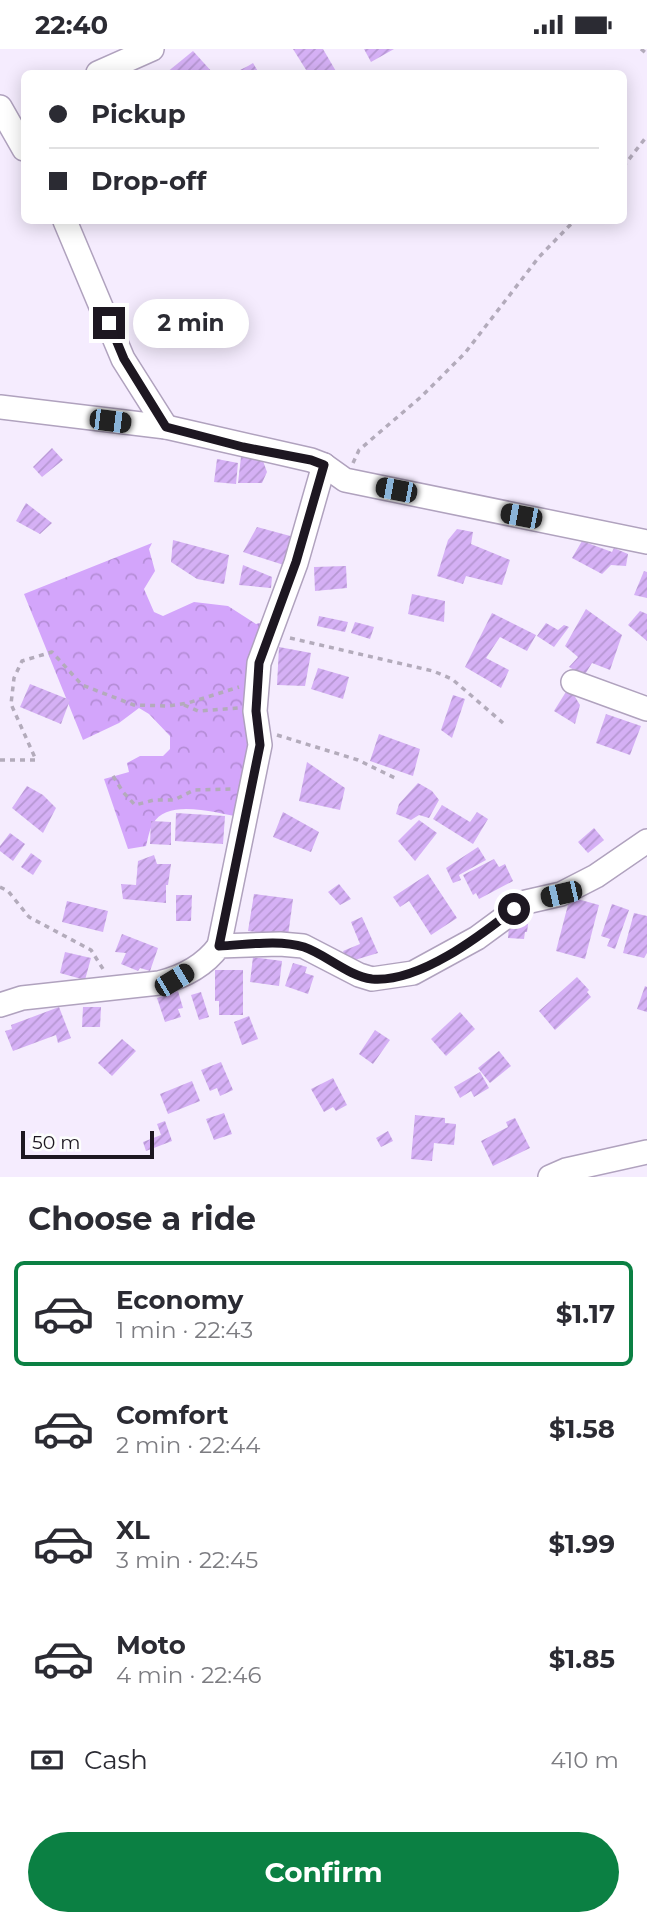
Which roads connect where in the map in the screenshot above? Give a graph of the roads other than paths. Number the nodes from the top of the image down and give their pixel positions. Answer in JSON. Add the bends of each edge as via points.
{"nodes":[{"id":1,"x":152,"y":49,"type":"edge"},
{"id":2,"x":105,"y":70,"type":"edge"},
{"id":3,"x":10,"y":111,"type":"edge"},
{"id":4,"x":21,"y":141,"type":"edge"},
{"id":5,"x":66,"y":224,"type":"edge"},
{"id":6,"x":0,"y":407,"type":"edge"},
{"id":7,"x":166,"y":427,"type":"junction"},
{"id":8,"x":324,"y":465,"type":"junction"},
{"id":9,"x":647,"y":542,"type":"edge"},
{"id":10,"x":573,"y":682,"type":"dead end"},
{"id":11,"x":647,"y":709,"type":"edge"},
{"id":12,"x":647,"y":841,"type":"edge"},
{"id":13,"x":219,"y":946,"type":"junction"},
{"id":14,"x":0,"y":1005,"type":"edge"},
{"id":15,"x":647,"y":1152,"type":"edge"},
{"id":16,"x":550,"y":1177,"type":"edge"}],
"edges":[{"from":1,"to":2,"type":"street"},
{"from":3,"to":4,"type":"street"},
{"from":5,"to":7,"type":"street","via":[[124,359]]},
{"from":6,"to":7,"type":"street"},
{"from":7,"to":8,"type":"street"},
{"from":8,"to":9,"type":"street","via":[[345,480]]},
{"from":8,"to":13,"type":"street","via":[[296,562],[259,663],[256,706],[260,745]]},
{"from":10,"to":11,"type":"street"},
{"from":12,"to":13,"type":"street","via":[[561,894],[526,902],[477,939],[413,973],[372,979],[303,946]]},
{"from":13,"to":14,"type":"street","via":[[209,960],[174,980],[22,998]]},
{"from":15,"to":16,"type":"street"}]}
